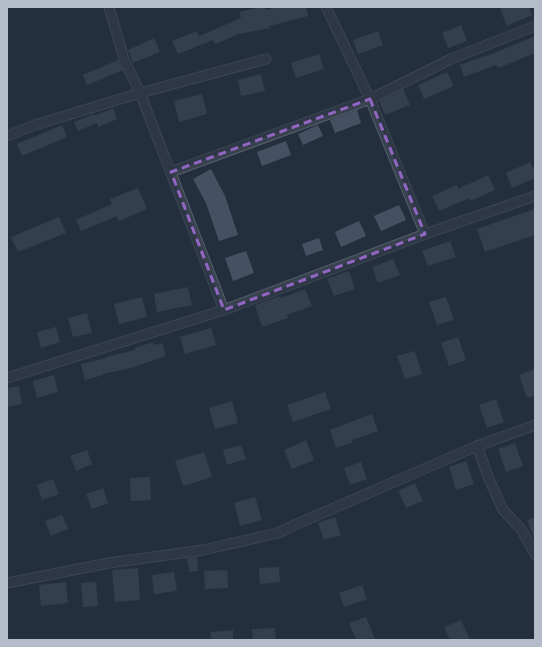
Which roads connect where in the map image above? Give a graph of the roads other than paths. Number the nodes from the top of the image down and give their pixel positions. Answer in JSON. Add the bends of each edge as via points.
{"nodes":[{"id":1,"x":109,"y":7,"type":"edge"},
{"id":2,"x":326,"y":7,"type":"edge"},
{"id":3,"x":535,"y":26,"type":"edge"},
{"id":4,"x":266,"y":59,"type":"dead end"},
{"id":5,"x":140,"y":93,"type":"junction"},
{"id":6,"x":370,"y":99,"type":"junction"},
{"id":7,"x":7,"y":136,"type":"edge"},
{"id":8,"x":171,"y":172,"type":"junction"},
{"id":9,"x":535,"y":196,"type":"edge"},
{"id":10,"x":425,"y":234,"type":"junction"},
{"id":11,"x":224,"y":310,"type":"junction"},
{"id":12,"x":7,"y":378,"type":"edge"},
{"id":13,"x":535,"y":425,"type":"edge"},
{"id":14,"x":477,"y":446,"type":"junction"},
{"id":15,"x":535,"y":554,"type":"edge"},
{"id":16,"x":7,"y":583,"type":"edge"}],
"edges":[{"from":1,"to":5,"type":"street","via":[[124,59]]},
{"from":2,"to":6,"type":"street"},
{"from":3,"to":6,"type":"street","via":[[451,59]]},
{"from":4,"to":5,"type":"street"},
{"from":5,"to":7,"type":"street"},
{"from":5,"to":8,"type":"street"},
{"from":6,"to":8,"type":"street"},
{"from":6,"to":10,"type":"street"},
{"from":8,"to":11,"type":"street"},
{"from":9,"to":10,"type":"street"},
{"from":10,"to":11,"type":"street"},
{"from":11,"to":12,"type":"street"},
{"from":13,"to":14,"type":"street"},
{"from":14,"to":15,"type":"street","via":[[488,479],[503,510],[520,529]]},
{"from":14,"to":16,"type":"street","via":[[278,533],[203,550],[109,563]]}]}
